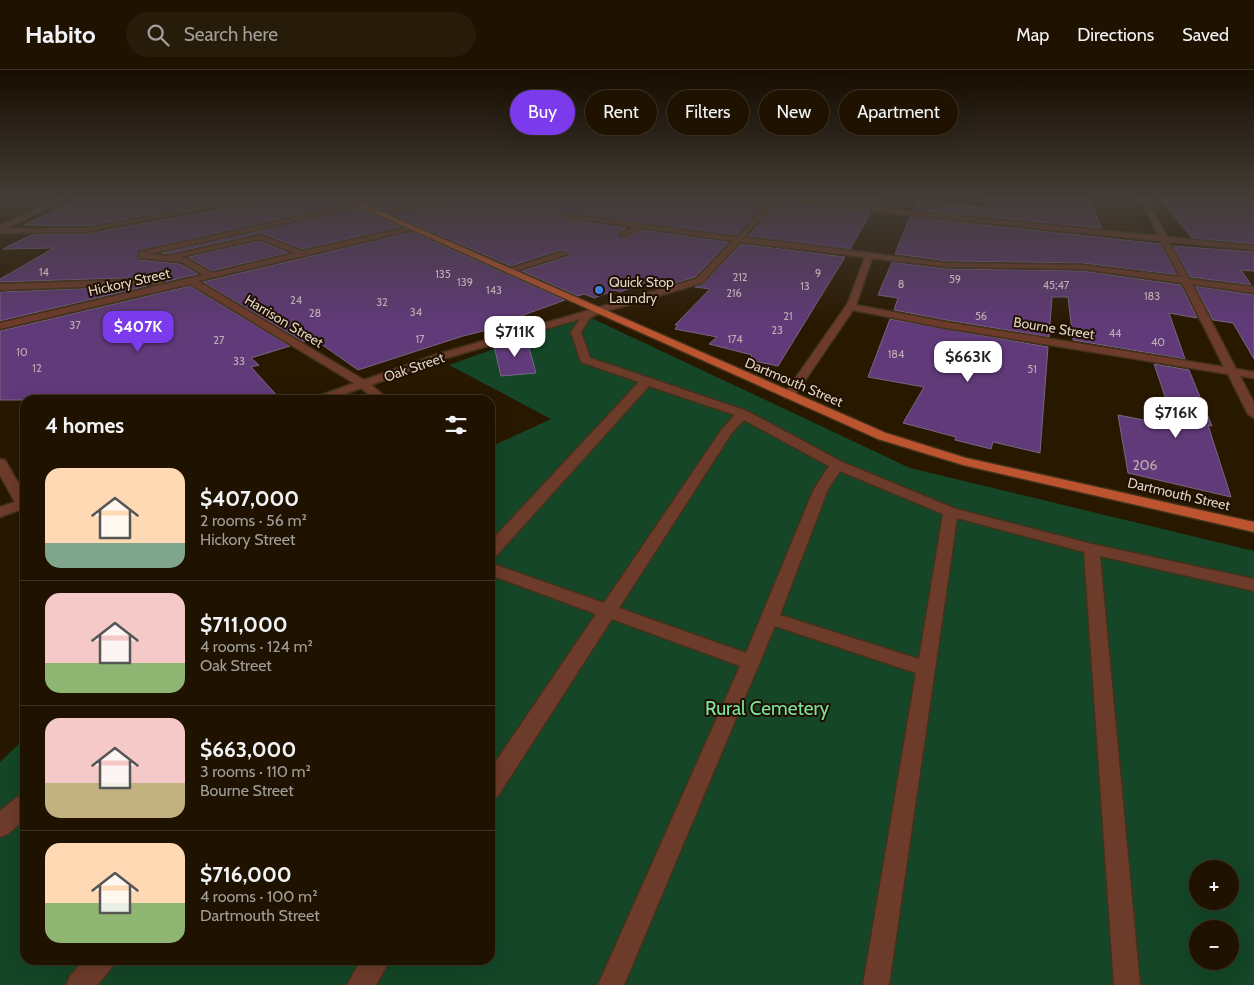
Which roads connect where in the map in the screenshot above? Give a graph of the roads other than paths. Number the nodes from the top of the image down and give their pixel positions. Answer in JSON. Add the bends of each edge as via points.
{"nodes":[{"id":1,"x":195,"y":241,"type":"edge"},
{"id":2,"x":244,"y":241,"type":"edge"},
{"id":3,"x":270,"y":241,"type":"edge"},
{"id":4,"x":357,"y":241,"type":"edge"},
{"id":5,"x":439,"y":241,"type":"edge"},
{"id":6,"x":736,"y":241,"type":"edge"},
{"id":7,"x":751,"y":241,"type":"edge"},
{"id":8,"x":1165,"y":241,"type":"edge"},
{"id":9,"x":1181,"y":241,"type":"edge"},
{"id":10,"x":1254,"y":248,"type":"edge"},
{"id":11,"x":302,"y":254,"type":"junction"},
{"id":12,"x":564,"y":254,"type":"dead end"},
{"id":13,"x":869,"y":256,"type":"junction"},
{"id":14,"x":162,"y":259,"type":"junction"},
{"id":15,"x":507,"y":271,"type":"junction"},
{"id":16,"x":211,"y":276,"type":"junction"},
{"id":17,"x":1185,"y":281,"type":"junction"},
{"id":18,"x":191,"y":282,"type":"junction"},
{"id":19,"x":0,"y":287,"type":"edge"},
{"id":20,"x":1254,"y":290,"type":"edge"},
{"id":21,"x":849,"y":307,"type":"junction"},
{"id":22,"x":597,"y":311,"type":"junction"},
{"id":23,"x":0,"y":326,"type":"edge"},
{"id":24,"x":1234,"y":371,"type":"junction"},
{"id":25,"x":1254,"y":375,"type":"edge"},
{"id":26,"x":646,"y":382,"type":"junction"},
{"id":27,"x":363,"y":384,"type":"junction"},
{"id":28,"x":332,"y":395,"type":"edge"},
{"id":29,"x":377,"y":395,"type":"edge"},
{"id":30,"x":789,"y":396,"type":"junction"},
{"id":31,"x":743,"y":414,"type":"junction"},
{"id":32,"x":1254,"y":414,"type":"edge"},
{"id":33,"x":0,"y":463,"type":"edge"},
{"id":34,"x":837,"y":465,"type":"junction"},
{"id":35,"x":20,"y":497,"type":"edge"},
{"id":36,"x":20,"y":505,"type":"edge"},
{"id":37,"x":0,"y":512,"type":"edge"},
{"id":38,"x":951,"y":512,"type":"junction"},
{"id":39,"x":1254,"y":527,"type":"edge"},
{"id":40,"x":495,"y":547,"type":"edge"},
{"id":41,"x":1092,"y":549,"type":"junction"},
{"id":42,"x":495,"y":571,"type":"edge"},
{"id":43,"x":1254,"y":585,"type":"edge"},
{"id":44,"x":608,"y":612,"type":"junction"},
{"id":45,"x":770,"y":618,"type":"junction"},
{"id":46,"x":750,"y":662,"type":"junction"},
{"id":47,"x":925,"y":668,"type":"junction"},
{"id":48,"x":495,"y":782,"type":"edge"},
{"id":49,"x":20,"y":808,"type":"edge"},
{"id":50,"x":0,"y":826,"type":"edge"},
{"id":51,"x":97,"y":965,"type":"edge"},
{"id":52,"x":374,"y":965,"type":"edge"},
{"id":53,"x":79,"y":985,"type":"edge"},
{"id":54,"x":360,"y":985,"type":"edge"},
{"id":55,"x":611,"y":985,"type":"edge"},
{"id":56,"x":876,"y":985,"type":"edge"},
{"id":57,"x":1127,"y":985,"type":"edge"}],
"edges":[{"from":1,"to":14,"type":"street","via":[[142,254]]},
{"from":2,"to":14,"type":"street"},
{"from":3,"to":11,"type":"street"},
{"from":4,"to":11,"type":"street","name":"Hickory Street"},
{"from":5,"to":15,"type":"main road","name":"Dartmouth Street"},
{"from":6,"to":22,"type":"street","name":"Oak Street","via":[[699,281]]},
{"from":7,"to":13,"type":"street"},
{"from":8,"to":17,"type":"street"},
{"from":9,"to":10,"type":"street"},
{"from":11,"to":16,"type":"street","name":"Hickory Street"},
{"from":12,"to":15,"type":"street"},
{"from":13,"to":17,"type":"street","via":[[947,265],[1083,267]]},
{"from":13,"to":21,"type":"street"},
{"from":14,"to":16,"type":"street","via":[[183,260]]},
{"from":15,"to":22,"type":"main road","name":"Dartmouth Street"},
{"from":16,"to":18,"type":"street","name":"Hickory Street"},
{"from":17,"to":20,"type":"street"},
{"from":17,"to":24,"type":"street"},
{"from":18,"to":19,"type":"street"},
{"from":18,"to":23,"type":"street","name":"Hickory Street"},
{"from":18,"to":27,"type":"street","name":"Harrison Street"},
{"from":21,"to":24,"type":"street","name":"Bourne Street"},
{"from":21,"to":30,"type":"street"},
{"from":22,"to":26,"type":"street","via":[[588,316],[576,332],[585,360]]},
{"from":22,"to":27,"type":"street","name":"Oak Street","via":[[440,357]]},
{"from":22,"to":30,"type":"main road","name":"Dartmouth Street"},
{"from":24,"to":25,"type":"street","name":"Bourne Street"},
{"from":24,"to":32,"type":"street"},
{"from":26,"to":31,"type":"street"},
{"from":26,"to":40,"type":"street"},
{"from":27,"to":28,"type":"street","name":"Oak Street"},
{"from":27,"to":29,"type":"street","name":"Harrison Street"},
{"from":30,"to":39,"type":"main road","name":"Dartmouth Street","via":[[882,436],[963,461]]},
{"from":31,"to":34,"type":"street"},
{"from":31,"to":44,"type":"street","via":[[726,432]]},
{"from":33,"to":35,"type":"street"},
{"from":34,"to":38,"type":"street"},
{"from":34,"to":45,"type":"street","via":[[821,489]]},
{"from":36,"to":37,"type":"street"},
{"from":38,"to":41,"type":"street"},
{"from":38,"to":47,"type":"street"},
{"from":41,"to":43,"type":"street"},
{"from":41,"to":57,"type":"street"},
{"from":42,"to":44,"type":"street"},
{"from":44,"to":46,"type":"street"},
{"from":44,"to":48,"type":"street"},
{"from":45,"to":46,"type":"street"},
{"from":45,"to":47,"type":"street"},
{"from":46,"to":55,"type":"street"},
{"from":47,"to":56,"type":"street"},
{"from":49,"to":50,"type":"street"},
{"from":51,"to":53,"type":"street"},
{"from":52,"to":54,"type":"street"}]}
